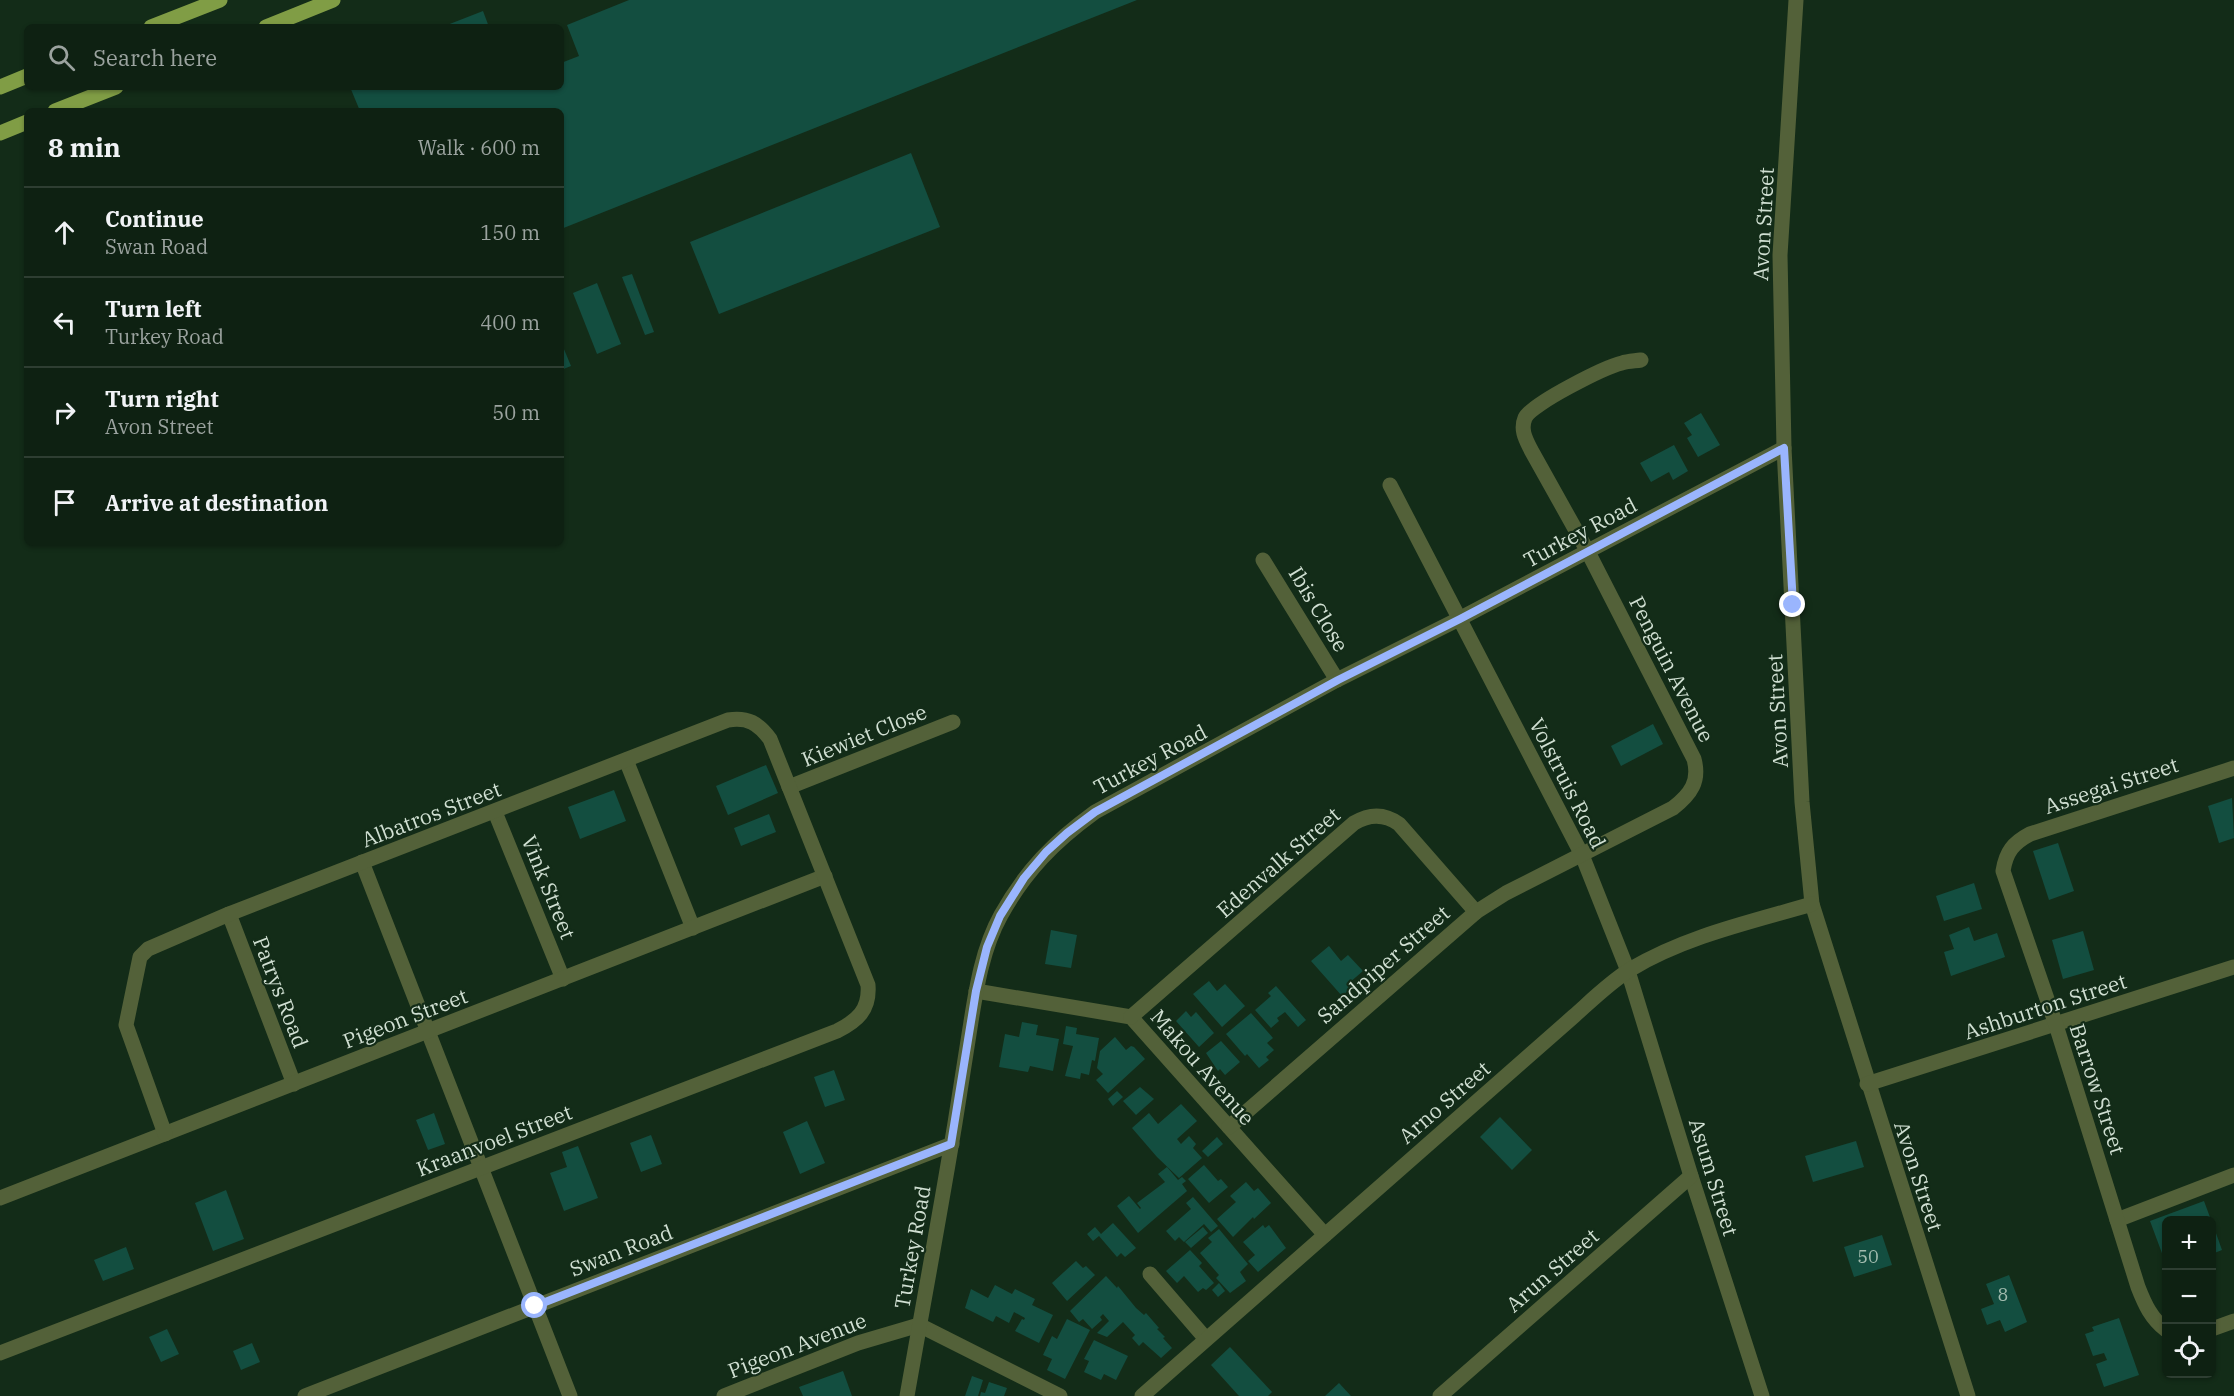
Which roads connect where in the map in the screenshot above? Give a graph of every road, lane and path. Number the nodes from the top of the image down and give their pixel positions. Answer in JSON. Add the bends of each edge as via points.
{"nodes":[{"id":1,"x":220,"y":0,"type":"edge"},
{"id":2,"x":333,"y":0,"type":"edge"},
{"id":3,"x":1796,"y":0,"type":"edge"},
{"id":4,"x":165,"y":24,"type":"edge"},
{"id":5,"x":273,"y":24,"type":"edge"},
{"id":6,"x":24,"y":77,"type":"edge"},
{"id":7,"x":0,"y":87,"type":"edge"},
{"id":8,"x":108,"y":90,"type":"edge"},
{"id":9,"x":64,"y":108,"type":"edge"},
{"id":10,"x":24,"y":123,"type":"edge"},
{"id":11,"x":0,"y":133,"type":"edge"},
{"id":12,"x":1641,"y":360,"type":"dead end"},
{"id":13,"x":1784,"y":448,"type":"junction"},
{"id":14,"x":1390,"y":485,"type":"dead end"},
{"id":15,"x":1588,"y":552,"type":"junction"},
{"id":16,"x":1263,"y":560,"type":"dead end"},
{"id":17,"x":1460,"y":619,"type":"junction"},
{"id":18,"x":1338,"y":680,"type":"junction"},
{"id":19,"x":953,"y":722,"type":"dead end"},
{"id":20,"x":626,"y":760,"type":"junction"},
{"id":21,"x":2234,"y":768,"type":"edge"},
{"id":22,"x":789,"y":787,"type":"junction"},
{"id":23,"x":495,"y":812,"type":"junction"},
{"id":24,"x":2007,"y":854,"type":"joint"},
{"id":25,"x":1582,"y":855,"type":"junction"},
{"id":26,"x":362,"y":862,"type":"junction"},
{"id":27,"x":825,"y":876,"type":"junction"},
{"id":28,"x":1812,"y":904,"type":"junction"},
{"id":29,"x":1476,"y":912,"type":"junction"},
{"id":30,"x":229,"y":914,"type":"junction"},
{"id":31,"x":693,"y":928,"type":"junction"},
{"id":32,"x":2234,"y":967,"type":"edge"},
{"id":33,"x":1628,"y":971,"type":"junction"},
{"id":34,"x":563,"y":979,"type":"junction"},
{"id":35,"x":976,"y":991,"type":"junction"},
{"id":36,"x":1131,"y":1017,"type":"junction"},
{"id":37,"x":2056,"y":1025,"type":"junction"},
{"id":38,"x":428,"y":1032,"type":"junction"},
{"id":39,"x":294,"y":1084,"type":"junction"},
{"id":40,"x":1867,"y":1084,"type":"junction"},
{"id":41,"x":1228,"y":1127,"type":"junction"},
{"id":42,"x":165,"y":1134,"type":"junction"},
{"id":43,"x":951,"y":1144,"type":"junction"},
{"id":44,"x":481,"y":1168,"type":"junction"},
{"id":45,"x":2234,"y":1175,"type":"edge"},
{"id":46,"x":1691,"y":1176,"type":"junction"},
{"id":47,"x":0,"y":1198,"type":"edge"},
{"id":48,"x":2117,"y":1220,"type":"junction"},
{"id":49,"x":1324,"y":1235,"type":"junction"},
{"id":50,"x":1150,"y":1274,"type":"dead end"},
{"id":51,"x":535,"y":1306,"type":"junction"},
{"id":52,"x":2234,"y":1321,"type":"edge"},
{"id":53,"x":919,"y":1325,"type":"junction"},
{"id":54,"x":2162,"y":1327,"type":"edge"},
{"id":55,"x":2216,"y":1327,"type":"edge"},
{"id":56,"x":1206,"y":1339,"type":"junction"},
{"id":57,"x":0,"y":1353,"type":"edge"},
{"id":58,"x":305,"y":1396,"type":"edge"},
{"id":59,"x":570,"y":1396,"type":"edge"},
{"id":60,"x":724,"y":1396,"type":"edge"},
{"id":61,"x":907,"y":1396,"type":"edge"},
{"id":62,"x":1060,"y":1396,"type":"edge"},
{"id":63,"x":1142,"y":1396,"type":"edge"},
{"id":64,"x":1440,"y":1396,"type":"edge"},
{"id":65,"x":1762,"y":1396,"type":"edge"},
{"id":66,"x":1968,"y":1396,"type":"edge"}],
"edges":[{"from":1,"to":4,"type":"main road"},
{"from":2,"to":5,"type":"main road"},
{"from":3,"to":13,"type":"street","name":"Avon Street","via":[[1780,255]]},
{"from":6,"to":7,"type":"main road"},
{"from":8,"to":9,"type":"main road"},
{"from":10,"to":11,"type":"main road"},
{"from":12,"to":15,"type":"street","name":"Penguin Avenue","via":[[1601,371],[1553,396],[1525,418],[1524,435]]},
{"from":13,"to":15,"type":"street","name":"Turkey Road"},
{"from":13,"to":28,"type":"street","name":"Avon Street","via":[[1802,802]]},
{"from":14,"to":17,"type":"street","name":"Volstruis Road"},
{"from":15,"to":17,"type":"street","name":"Turkey Road"},
{"from":15,"to":25,"type":"street","name":"Penguin Avenue","via":[[1686,741],[1697,770],[1691,792],[1673,808]]},
{"from":16,"to":18,"type":"street","name":"Ibis Close"},
{"from":17,"to":18,"type":"street","name":"Turkey Road"},
{"from":17,"to":25,"type":"street","name":"Volstruis Road"},
{"from":18,"to":35,"type":"street","name":"Turkey Road","via":[[1095,812],[1067,833],[1024,878],[1000,916]]},
{"from":19,"to":22,"type":"street","name":"Kiewiet Close"},
{"from":20,"to":22,"type":"street","name":"Albatros Street","via":[[738,718],[760,726],[770,739]]},
{"from":20,"to":23,"type":"street","name":"Albatros Street"},
{"from":20,"to":31,"type":"street"},
{"from":21,"to":24,"type":"street","name":"Assegai Street","via":[[2030,834]]},
{"from":22,"to":27,"type":"street","name":"Albatros Street"},
{"from":23,"to":26,"type":"street","name":"Albatros Street"},
{"from":23,"to":34,"type":"street","name":"Vink Street"},
{"from":24,"to":37,"type":"street","name":"Barrow Street","via":[[2005,879]]},
{"from":25,"to":29,"type":"street","name":"Sandpiper Street"},
{"from":25,"to":33,"type":"street","name":"Volstruis Road"},
{"from":26,"to":30,"type":"street","name":"Albatros Street"},
{"from":26,"to":38,"type":"street"},
{"from":27,"to":31,"type":"street","name":"Pigeon Street"},
{"from":27,"to":44,"type":"street","name":"Kraanvoel Street","via":[[868,985],[867,1005],[860,1016],[837,1031]]},
{"from":28,"to":33,"type":"street","name":"Arno Street","via":[[1715,933]]},
{"from":28,"to":40,"type":"street","name":"Avon Street"},
{"from":29,"to":36,"type":"street","name":"Edenvalk Street","via":[[1399,824],[1390,817],[1363,818]]},
{"from":29,"to":41,"type":"street","name":"Sandpiper Street"},
{"from":30,"to":39,"type":"street","name":"Patrys Road"},
{"from":30,"to":42,"type":"street","name":"Albatros Street","via":[[158,944],[140,957],[126,1025]]},
{"from":31,"to":34,"type":"street","name":"Pigeon Street"},
{"from":32,"to":37,"type":"street","name":"Ashburton Street"},
{"from":33,"to":46,"type":"street","name":"Asum Street"},
{"from":33,"to":49,"type":"street","name":"Arno Street"},
{"from":34,"to":38,"type":"street","name":"Pigeon Street"},
{"from":35,"to":36,"type":"street","name":"Makou Avenue"},
{"from":35,"to":43,"type":"street","name":"Turkey Road"},
{"from":36,"to":41,"type":"street","name":"Makou Avenue"},
{"from":37,"to":40,"type":"street","name":"Ashburton Street"},
{"from":37,"to":48,"type":"street","name":"Barrow Street"},
{"from":38,"to":39,"type":"street","name":"Pigeon Street"},
{"from":38,"to":44,"type":"street"},
{"from":39,"to":42,"type":"street","name":"Pigeon Street"},
{"from":40,"to":66,"type":"street","name":"Avon Street"},
{"from":41,"to":49,"type":"street","name":"Makou Avenue"},
{"from":42,"to":47,"type":"street","name":"Pigeon Street"},
{"from":43,"to":51,"type":"street","name":"Swan Road"},
{"from":43,"to":53,"type":"street","name":"Turkey Road"},
{"from":44,"to":51,"type":"street"},
{"from":44,"to":57,"type":"street","name":"Kraanvoel Street"},
{"from":45,"to":48,"type":"street"},
{"from":46,"to":64,"type":"street","name":"Arun Street"},
{"from":46,"to":65,"type":"street","name":"Asum Street"},
{"from":48,"to":54,"type":"street","name":"Barrow Street","via":[[2146,1308]]},
{"from":49,"to":56,"type":"street","name":"Arno Street"},
{"from":50,"to":56,"type":"street"},
{"from":51,"to":58,"type":"street","name":"Swan Road"},
{"from":51,"to":59,"type":"street"},
{"from":52,"to":55,"type":"street"},
{"from":53,"to":60,"type":"street","name":"Pigeon Avenue","via":[[858,1343]]},
{"from":53,"to":61,"type":"street","name":"Turkey Road"},
{"from":53,"to":62,"type":"street"},
{"from":56,"to":63,"type":"street","name":"Arno Street"}]}
